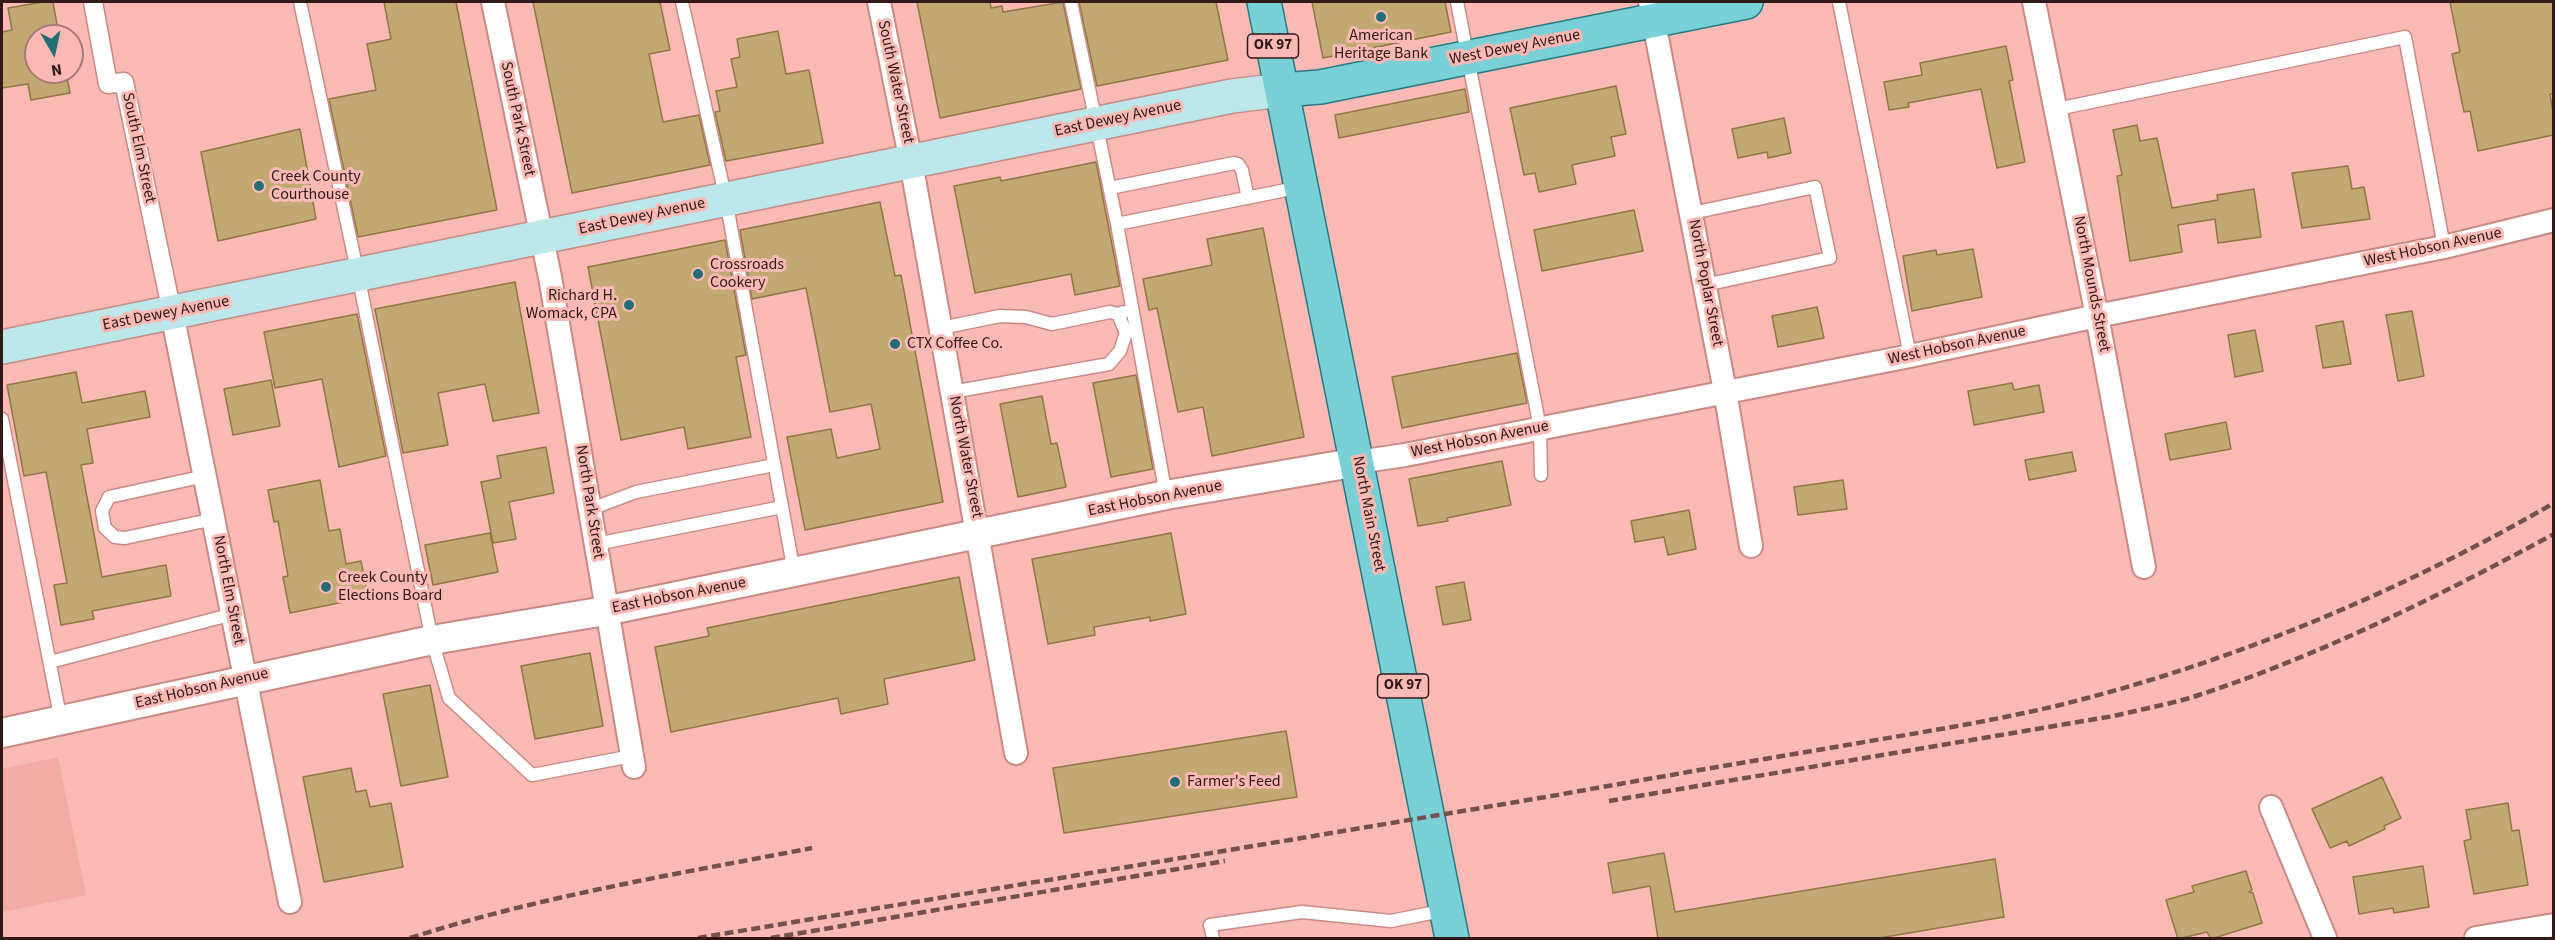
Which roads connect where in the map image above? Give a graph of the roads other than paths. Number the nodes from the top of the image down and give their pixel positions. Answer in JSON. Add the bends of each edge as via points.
{"nodes":[{"id":1,"x":93,"y":2,"type":"edge"},
{"id":2,"x":300,"y":2,"type":"edge"},
{"id":3,"x":493,"y":2,"type":"edge"},
{"id":4,"x":682,"y":2,"type":"edge"},
{"id":5,"x":879,"y":2,"type":"edge"},
{"id":6,"x":1071,"y":2,"type":"edge"},
{"id":7,"x":1264,"y":2,"type":"edge"},
{"id":8,"x":1457,"y":2,"type":"edge"},
{"id":9,"x":1746,"y":2,"type":"edge"},
{"id":10,"x":1839,"y":2,"type":"edge"},
{"id":11,"x":2034,"y":2,"type":"edge"},
{"id":12,"x":1652,"y":11,"type":"edge"},
{"id":13,"x":1468,"y":58,"type":"junction"},
{"id":14,"x":1282,"y":90,"type":"junction"},
{"id":15,"x":2057,"y":109,"type":"junction"},
{"id":16,"x":1097,"y":123,"type":"junction"},
{"id":17,"x":911,"y":162,"type":"junction"},
{"id":18,"x":1302,"y":187,"type":"junction"},
{"id":19,"x":1110,"y":188,"type":"junction"},
{"id":20,"x":1248,"y":198,"type":"junction"},
{"id":21,"x":726,"y":200,"type":"junction"},
{"id":22,"x":1692,"y":213,"type":"junction"},
{"id":23,"x":2553,"y":220,"type":"edge"},
{"id":24,"x":1117,"y":224,"type":"junction"},
{"id":25,"x":542,"y":237,"type":"junction"},
{"id":26,"x":2444,"y":247,"type":"junction"},
{"id":27,"x":358,"y":275,"type":"junction"},
{"id":28,"x":1705,"y":285,"type":"junction"},
{"id":29,"x":1133,"y":310,"type":"junction"},
{"id":30,"x":172,"y":313,"type":"junction"},
{"id":31,"x":1118,"y":314,"type":"junction"},
{"id":32,"x":2097,"y":316,"type":"junction"},
{"id":33,"x":941,"y":328,"type":"junction"},
{"id":34,"x":2,"y":347,"type":"edge"},
{"id":35,"x":1910,"y":356,"type":"junction"},
{"id":36,"x":1725,"y":391,"type":"junction"},
{"id":37,"x":952,"y":392,"type":"junction"},
{"id":38,"x":2,"y":424,"type":"edge"},
{"id":39,"x":1540,"y":428,"type":"junction"},
{"id":40,"x":1358,"y":462,"type":"junction"},
{"id":41,"x":774,"y":465,"type":"junction"},
{"id":42,"x":1541,"y":475,"type":"dead end"},
{"id":43,"x":205,"y":476,"type":"junction"},
{"id":44,"x":1166,"y":495,"type":"junction"},
{"id":45,"x":782,"y":507,"type":"junction"},
{"id":46,"x":591,"y":509,"type":"junction"},
{"id":47,"x":214,"y":519,"type":"junction"},
{"id":48,"x":979,"y":535,"type":"junction"},
{"id":49,"x":596,"y":544,"type":"junction"},
{"id":50,"x":1751,"y":546,"type":"dead end"},
{"id":51,"x":2144,"y":567,"type":"dead end"},
{"id":52,"x":794,"y":572,"type":"junction"},
{"id":53,"x":605,"y":611,"type":"junction"},
{"id":54,"x":232,"y":614,"type":"junction"},
{"id":55,"x":432,"y":640,"type":"junction"},
{"id":56,"x":50,"y":662,"type":"junction"},
{"id":57,"x":246,"y":679,"type":"junction"},
{"id":58,"x":61,"y":722,"type":"junction"},
{"id":59,"x":2,"y":733,"type":"edge"},
{"id":60,"x":1016,"y":753,"type":"dead end"},
{"id":61,"x":633,"y":761,"type":"joint"},
{"id":62,"x":2271,"y":807,"type":"dead end"},
{"id":63,"x":290,"y":902,"type":"dead end"},
{"id":64,"x":1450,"y":924,"type":"edge"},
{"id":65,"x":2553,"y":925,"type":"edge"},
{"id":66,"x":1213,"y":939,"type":"edge"},
{"id":67,"x":2325,"y":939,"type":"edge"},
{"id":68,"x":2476,"y":939,"type":"edge"}],
"edges":[{"from":1,"to":30,"type":"street","name":"South Elm Street","via":[[108,84],[124,82]]},
{"from":2,"to":27,"type":"lane"},
{"from":3,"to":25,"type":"street","name":"South Park Street"},
{"from":4,"to":21,"type":"lane"},
{"from":5,"to":17,"type":"street","name":"South Water Street"},
{"from":6,"to":16,"type":"lane"},
{"from":7,"to":14,"type":"main road","number":"OK 97"},
{"from":8,"to":13,"type":"lane"},
{"from":9,"to":12,"type":"main road","name":"West Dewey Avenue"},
{"from":10,"to":35,"type":"lane"},
{"from":11,"to":15,"type":"street","name":"North Mounds Street"},
{"from":12,"to":13,"type":"main road","name":"West Dewey Avenue"},
{"from":12,"to":22,"type":"street","name":"North Poplar Street"},
{"from":13,"to":14,"type":"main road","name":"West Dewey Avenue","via":[[1320,87]]},
{"from":13,"to":39,"type":"lane"},
{"from":14,"to":16,"type":"main road","name":"East Dewey Avenue","via":[[1241,94]]},
{"from":14,"to":18,"type":"main road","name":"North Main Street","number":"OK 97"},
{"from":15,"to":26,"type":"lane","via":[[2405,37]]},
{"from":15,"to":32,"type":"street","name":"North Mounds Street"},
{"from":16,"to":17,"type":"main road","name":"East Dewey Avenue"},
{"from":16,"to":19,"type":"lane"},
{"from":17,"to":21,"type":"main road","name":"East Dewey Avenue"},
{"from":17,"to":33,"type":"street","name":"North Water Street"},
{"from":18,"to":20,"type":"lane"},
{"from":18,"to":40,"type":"main road","name":"North Main Street","number":"OK 97"},
{"from":19,"to":20,"type":"lane","via":[[1234,163],[1242,170]]},
{"from":19,"to":24,"type":"lane"},
{"from":20,"to":24,"type":"lane"},
{"from":21,"to":25,"type":"main road","name":"East Dewey Avenue"},
{"from":21,"to":41,"type":"lane"},
{"from":22,"to":28,"type":"street","name":"North Poplar Street"},
{"from":22,"to":28,"type":"lane","via":[[1815,187],[1830,258]]},
{"from":23,"to":26,"type":"street","name":"West Hobson Avenue"},
{"from":24,"to":29,"type":"lane"},
{"from":25,"to":27,"type":"main road","name":"East Dewey Avenue"},
{"from":25,"to":46,"type":"street","name":"North Park Street"},
{"from":26,"to":32,"type":"street","name":"West Hobson Avenue"},
{"from":27,"to":30,"type":"main road","name":"East Dewey Avenue"},
{"from":27,"to":55,"type":"lane"},
{"from":28,"to":36,"type":"street","name":"North Poplar Street"},
{"from":29,"to":31,"type":"lane"},
{"from":29,"to":44,"type":"lane"},
{"from":30,"to":34,"type":"main road","name":"East Dewey Avenue"},
{"from":30,"to":43,"type":"street","name":"North Elm Street"},
{"from":31,"to":33,"type":"lane","via":[[1110,312],[1052,324],[1000,316]]},
{"from":31,"to":37,"type":"lane","via":[[1126,333],[1110,364]]},
{"from":32,"to":35,"type":"street","name":"West Hobson Avenue"},
{"from":32,"to":51,"type":"street","name":"North Mounds Street"},
{"from":33,"to":37,"type":"street","name":"North Water Street"},
{"from":35,"to":36,"type":"street","name":"West Hobson Avenue"},
{"from":36,"to":39,"type":"street","name":"West Hobson Avenue"},
{"from":36,"to":50,"type":"street","name":"North Poplar Street"},
{"from":37,"to":48,"type":"street","name":"North Water Street"},
{"from":38,"to":56,"type":"lane"},
{"from":39,"to":40,"type":"street","name":"West Hobson Avenue"},
{"from":39,"to":42,"type":"lane"},
{"from":40,"to":44,"type":"street","name":"East Hobson Avenue"},
{"from":40,"to":64,"type":"main road","name":"North Main Street","number":"OK 97"},
{"from":41,"to":45,"type":"lane"},
{"from":41,"to":46,"type":"lane","via":[[636,492]]},
{"from":43,"to":47,"type":"street","name":"North Elm Street"},
{"from":43,"to":47,"type":"lane","via":[[109,497],[102,511],[105,528],[115,537],[125,538]]},
{"from":44,"to":48,"type":"street","name":"East Hobson Avenue"},
{"from":45,"to":49,"type":"lane"},
{"from":45,"to":52,"type":"lane"},
{"from":46,"to":49,"type":"street","name":"North Park Street"},
{"from":47,"to":54,"type":"street","name":"North Elm Street"},
{"from":48,"to":52,"type":"street","name":"East Hobson Avenue"},
{"from":48,"to":60,"type":"street","name":"North Water Street"},
{"from":49,"to":53,"type":"street","name":"North Park Street"},
{"from":52,"to":53,"type":"street","name":"East Hobson Avenue"},
{"from":53,"to":55,"type":"street","name":"East Hobson Avenue"},
{"from":53,"to":61,"type":"street","name":"North Park Street"},
{"from":54,"to":56,"type":"lane"},
{"from":54,"to":57,"type":"street","name":"North Elm Street"},
{"from":55,"to":57,"type":"street","name":"East Hobson Avenue"},
{"from":55,"to":61,"type":"lane","via":[[449,698],[532,775]]},
{"from":56,"to":58,"type":"lane"},
{"from":57,"to":58,"type":"street","name":"East Hobson Avenue"},
{"from":57,"to":63,"type":"street","name":"North Elm Street"},
{"from":58,"to":59,"type":"street","name":"East Hobson Avenue"},
{"from":62,"to":67,"type":"street"},
{"from":64,"to":66,"type":"lane","via":[[1302,912],[1210,925]]},
{"from":65,"to":68,"type":"street"}]}
